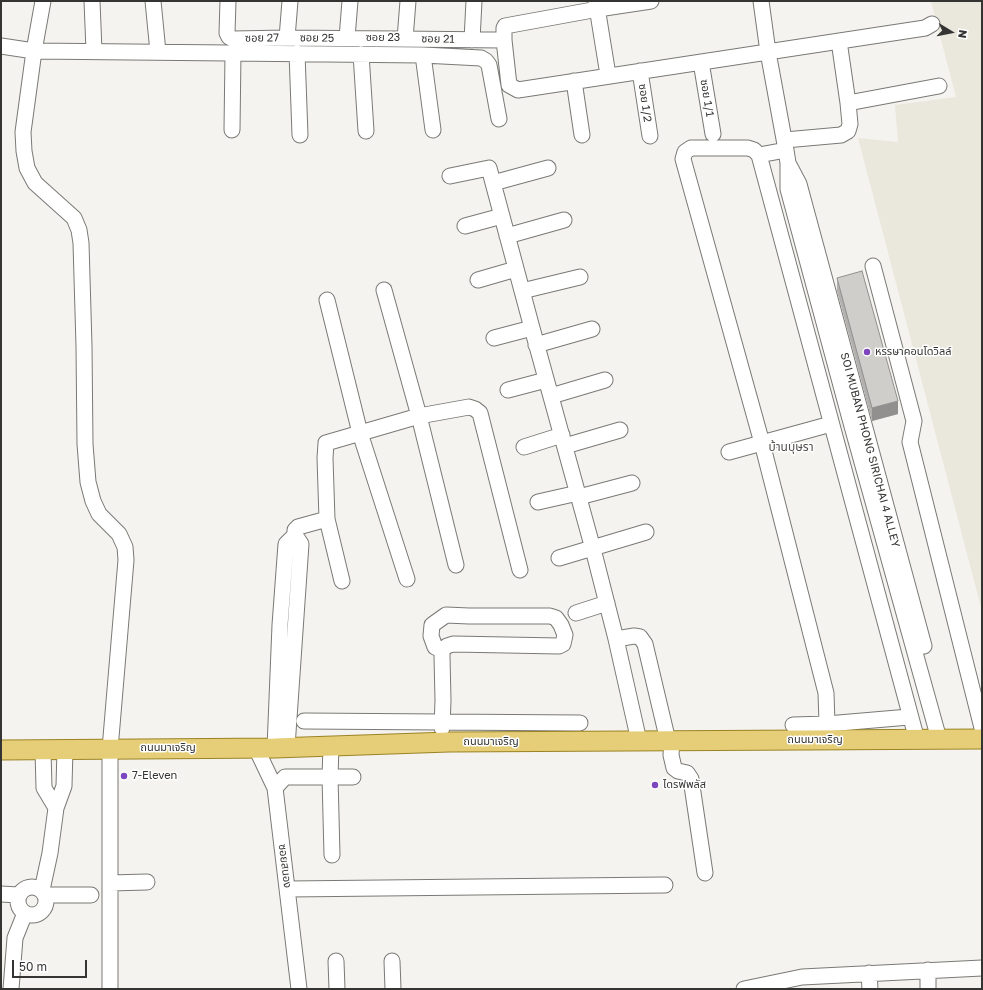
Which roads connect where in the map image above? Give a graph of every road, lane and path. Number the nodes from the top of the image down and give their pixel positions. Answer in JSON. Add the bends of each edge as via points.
{"nodes":[{"id":1,"x":43,"y":1,"type":"edge"},
{"id":2,"x":92,"y":1,"type":"edge"},
{"id":3,"x":153,"y":1,"type":"edge"},
{"id":4,"x":228,"y":1,"type":"edge"},
{"id":5,"x":290,"y":1,"type":"edge"},
{"id":6,"x":350,"y":1,"type":"edge"},
{"id":7,"x":408,"y":1,"type":"edge"},
{"id":8,"x":474,"y":1,"type":"edge"},
{"id":9,"x":652,"y":1,"type":"edge"},
{"id":10,"x":761,"y":1,"type":"edge"},
{"id":11,"x":597,"y":5,"type":"edge"},
{"id":12,"x":932,"y":24,"type":"dead end"},
{"id":13,"x":287,"y":38,"type":"junction"},
{"id":14,"x":347,"y":38,"type":"junction"},
{"id":15,"x":405,"y":39,"type":"junction"},
{"id":16,"x":472,"y":40,"type":"junction"},
{"id":17,"x":504,"y":40,"type":"junction"},
{"id":18,"x":839,"y":41,"type":"junction"},
{"id":19,"x":1,"y":46,"type":"edge"},
{"id":20,"x":34,"y":51,"type":"junction"},
{"id":21,"x":94,"y":51,"type":"junction"},
{"id":22,"x":158,"y":52,"type":"junction"},
{"id":23,"x":768,"y":52,"type":"junction"},
{"id":24,"x":233,"y":53,"type":"junction"},
{"id":25,"x":296,"y":54,"type":"junction"},
{"id":26,"x":361,"y":54,"type":"junction"},
{"id":27,"x":423,"y":55,"type":"junction"},
{"id":28,"x":701,"y":62,"type":"junction"},
{"id":29,"x":640,"y":71,"type":"junction"},
{"id":30,"x":608,"y":76,"type":"junction"},
{"id":31,"x":574,"y":81,"type":"junction"},
{"id":32,"x":939,"y":86,"type":"dead end"},
{"id":33,"x":848,"y":103,"type":"junction"},
{"id":34,"x":499,"y":119,"type":"dead end"},
{"id":35,"x":232,"y":130,"type":"dead end"},
{"id":36,"x":366,"y":130,"type":"dead end"},
{"id":37,"x":433,"y":130,"type":"dead end"},
{"id":38,"x":713,"y":134,"type":"dead end"},
{"id":39,"x":300,"y":135,"type":"dead end"},
{"id":40,"x":582,"y":135,"type":"dead end"},
{"id":41,"x":650,"y":136,"type":"dead end"},
{"id":42,"x":786,"y":151,"type":"junction"},
{"id":43,"x":759,"y":156,"type":"junction"},
{"id":44,"x":548,"y":168,"type":"dead end"},
{"id":45,"x":450,"y":176,"type":"dead end"},
{"id":46,"x":493,"y":183,"type":"junction"},
{"id":47,"x":502,"y":216,"type":"junction"},
{"id":48,"x":564,"y":220,"type":"dead end"},
{"id":49,"x":465,"y":226,"type":"dead end"},
{"id":50,"x":507,"y":236,"type":"junction"},
{"id":51,"x":873,"y":266,"type":"dead end"},
{"id":52,"x":516,"y":269,"type":"junction"},
{"id":53,"x":580,"y":276,"type":"dead end"},
{"id":54,"x":478,"y":280,"type":"dead end"},
{"id":55,"x":384,"y":290,"type":"dead end"},
{"id":56,"x":522,"y":292,"type":"junction"},
{"id":57,"x":327,"y":300,"type":"dead end"},
{"id":58,"x":532,"y":328,"type":"junction"},
{"id":59,"x":592,"y":329,"type":"dead end"},
{"id":60,"x":494,"y":338,"type":"dead end"},
{"id":61,"x":536,"y":345,"type":"junction"},
{"id":62,"x":546,"y":380,"type":"junction"},
{"id":63,"x":605,"y":380,"type":"dead end"},
{"id":64,"x":508,"y":390,"type":"dead end"},
{"id":65,"x":551,"y":396,"type":"junction"},
{"id":66,"x":418,"y":416,"type":"junction"},
{"id":67,"x":831,"y":424,"type":"junction"},
{"id":68,"x":620,"y":430,"type":"dead end"},
{"id":69,"x":360,"y":433,"type":"junction"},
{"id":70,"x":563,"y":441,"type":"junction"},
{"id":71,"x":762,"y":443,"type":"junction"},
{"id":72,"x":524,"y":447,"type":"dead end"},
{"id":73,"x":729,"y":452,"type":"dead end"},
{"id":74,"x":632,"y":483,"type":"dead end"},
{"id":75,"x":578,"y":495,"type":"junction"},
{"id":76,"x":538,"y":502,"type":"dead end"},
{"id":77,"x":326,"y":519,"type":"junction"},
{"id":78,"x":646,"y":532,"type":"dead end"},
{"id":79,"x":593,"y":549,"type":"junction"},
{"id":80,"x":559,"y":558,"type":"dead end"},
{"id":81,"x":456,"y":565,"type":"dead end"},
{"id":82,"x":520,"y":570,"type":"dead end"},
{"id":83,"x":407,"y":579,"type":"dead end"},
{"id":84,"x":342,"y":581,"type":"dead end"},
{"id":85,"x":607,"y":602,"type":"junction"},
{"id":86,"x":576,"y":613,"type":"dead end"},
{"id":87,"x":616,"y":639,"type":"junction"},
{"id":88,"x":442,"y":650,"type":"junction"},
{"id":89,"x":910,"y":717,"type":"junction"},
{"id":90,"x":304,"y":721,"type":"dead end"},
{"id":91,"x":580,"y":723,"type":"dead end"},
{"id":92,"x":792,"y":725,"type":"dead end"},
{"id":93,"x":982,"y":728,"type":"edge"},
{"id":94,"x":827,"y":732,"type":"junction"},
{"id":95,"x":442,"y":734,"type":"junction"},
{"id":96,"x":944,"y":739,"type":"junction"},
{"id":97,"x":982,"y":739,"type":"edge"},
{"id":98,"x":917,"y":740,"type":"junction"},
{"id":99,"x":639,"y":741,"type":"junction"},
{"id":100,"x":670,"y":741,"type":"junction"},
{"id":101,"x":330,"y":746,"type":"junction"},
{"id":102,"x":256,"y":748,"type":"junction"},
{"id":103,"x":281,"y":748,"type":"junction"},
{"id":104,"x":65,"y":749,"type":"junction"},
{"id":105,"x":110,"y":749,"type":"junction"},
{"id":106,"x":1,"y":750,"type":"edge"},
{"id":107,"x":43,"y":750,"type":"junction"},
{"id":108,"x":330,"y":777,"type":"junction"},
{"id":109,"x":353,"y":777,"type":"dead end"},
{"id":110,"x":275,"y":788,"type":"junction"},
{"id":111,"x":56,"y":808,"type":"junction"},
{"id":112,"x":332,"y":855,"type":"dead end"},
{"id":113,"x":705,"y":873,"type":"dead end"},
{"id":114,"x":147,"y":882,"type":"dead end"},
{"id":115,"x":110,"y":883,"type":"junction"},
{"id":116,"x":665,"y":884,"type":"dead end"},
{"id":117,"x":288,"y":889,"type":"junction"},
{"id":118,"x":43,"y":893,"type":"junction"},
{"id":119,"x":1,"y":894,"type":"edge"},
{"id":120,"x":18,"y":895,"type":"junction"},
{"id":121,"x":91,"y":895,"type":"dead end"},
{"id":122,"x":25,"y":913,"type":"junction"},
{"id":123,"x":336,"y":961,"type":"dead end"},
{"id":124,"x":392,"y":961,"type":"dead end"},
{"id":125,"x":982,"y":968,"type":"edge"},
{"id":126,"x":928,"y":970,"type":"junction"},
{"id":127,"x":869,"y":973,"type":"junction"},
{"id":128,"x":817,"y":983,"type":"edge"},
{"id":129,"x":766,"y":987,"type":"edge"},
{"id":130,"x":11,"y":989,"type":"edge"},
{"id":131,"x":110,"y":989,"type":"edge"},
{"id":132,"x":299,"y":989,"type":"edge"},
{"id":133,"x":337,"y":989,"type":"edge"},
{"id":134,"x":393,"y":989,"type":"edge"},
{"id":135,"x":744,"y":989,"type":"edge"},
{"id":136,"x":870,"y":989,"type":"edge"},
{"id":137,"x":928,"y":989,"type":"edge"}],
"edges":[{"from":1,"to":20,"type":"street"},
{"from":2,"to":21,"type":"street"},
{"from":3,"to":22,"type":"street"},
{"from":4,"to":13,"type":"street","name":"ซอย 27","via":[[227,32],[233,39]]},
{"from":5,"to":13,"type":"street","name":"ซอย 27"},
{"from":6,"to":14,"type":"street"},
{"from":7,"to":15,"type":"street","name":"ซอย 23"},
{"from":8,"to":16,"type":"street"},
{"from":9,"to":11,"type":"street"},
{"from":10,"to":23,"type":"street","name":"SOI MUBAN PHONG SIRICHAI 4 ALLEY"},
{"from":11,"to":17,"type":"street","via":[[507,25],[504,28]]},
{"from":11,"to":30,"type":"street"},
{"from":12,"to":18,"type":"street","via":[[925,28]]},
{"from":13,"to":14,"type":"street","name":"ซอย 25"},
{"from":14,"to":15,"type":"street","name":"ซอย 23"},
{"from":15,"to":16,"type":"street","name":"ซอย 21"},
{"from":16,"to":17,"type":"street","name":"ซอย 21"},
{"from":17,"to":31,"type":"street","via":[[509,85],[513,88],[518,90]]},
{"from":18,"to":23,"type":"street"},
{"from":18,"to":33,"type":"street"},
{"from":19,"to":20,"type":"street"},
{"from":20,"to":21,"type":"street"},
{"from":20,"to":105,"type":"street","via":[[23,132],[27,168],[35,183],[74,218],[79,230],[88,482],[99,514],[119,534],[125,547]]},
{"from":21,"to":22,"type":"street"},
{"from":22,"to":24,"type":"street"},
{"from":23,"to":28,"type":"street"},
{"from":23,"to":42,"type":"street","name":"SOI MUBAN PHONG SIRICHAI 4 ALLEY"},
{"from":24,"to":25,"type":"street"},
{"from":24,"to":35,"type":"street"},
{"from":25,"to":26,"type":"street"},
{"from":25,"to":39,"type":"street"},
{"from":26,"to":27,"type":"street"},
{"from":26,"to":36,"type":"street"},
{"from":27,"to":34,"type":"street","via":[[481,58],[486,61],[490,65]]},
{"from":27,"to":37,"type":"street"},
{"from":28,"to":29,"type":"street"},
{"from":28,"to":38,"type":"street","name":"ซอย 1/1"},
{"from":29,"to":30,"type":"street"},
{"from":29,"to":41,"type":"street","name":"ซอย 1/2"},
{"from":30,"to":31,"type":"street"},
{"from":31,"to":40,"type":"street"},
{"from":32,"to":33,"type":"street"},
{"from":33,"to":42,"type":"street","via":[[848,131]]},
{"from":42,"to":43,"type":"street"},
{"from":42,"to":96,"type":"street","name":"SOI MUBAN PHONG SIRICHAI 4 ALLEY","via":[[799,184],[855,417]]},
{"from":43,"to":67,"type":"street"},
{"from":43,"to":71,"type":"street","via":[[748,148],[691,148],[685,152],[683,159]]},
{"from":44,"to":46,"type":"street"},
{"from":45,"to":46,"type":"street","via":[[489,168]]},
{"from":46,"to":47,"type":"street"},
{"from":47,"to":49,"type":"street"},
{"from":47,"to":50,"type":"street"},
{"from":48,"to":50,"type":"street"},
{"from":50,"to":52,"type":"street"},
{"from":51,"to":93,"type":"street","via":[[914,421],[910,442]]},
{"from":52,"to":54,"type":"street"},
{"from":52,"to":56,"type":"street"},
{"from":53,"to":56,"type":"street"},
{"from":55,"to":66,"type":"street"},
{"from":56,"to":58,"type":"street"},
{"from":57,"to":69,"type":"street"},
{"from":58,"to":60,"type":"street"},
{"from":58,"to":61,"type":"street"},
{"from":59,"to":61,"type":"street"},
{"from":61,"to":62,"type":"street"},
{"from":62,"to":64,"type":"street"},
{"from":62,"to":65,"type":"street"},
{"from":63,"to":65,"type":"street"},
{"from":65,"to":70,"type":"street"},
{"from":66,"to":69,"type":"street"},
{"from":66,"to":81,"type":"street"},
{"from":66,"to":82,"type":"street","via":[[469,407],[480,413]]},
{"from":67,"to":71,"type":"street"},
{"from":67,"to":89,"type":"street"},
{"from":68,"to":70,"type":"street"},
{"from":69,"to":77,"type":"street","via":[[326,443]]},
{"from":69,"to":83,"type":"street"},
{"from":70,"to":72,"type":"street"},
{"from":70,"to":75,"type":"street"},
{"from":71,"to":73,"type":"street"},
{"from":71,"to":94,"type":"street","via":[[826,693]]},
{"from":74,"to":75,"type":"street"},
{"from":75,"to":76,"type":"street"},
{"from":75,"to":79,"type":"street"},
{"from":77,"to":84,"type":"street"},
{"from":77,"to":103,"type":"street","via":[[295,530],[301,544]]},
{"from":78,"to":79,"type":"street"},
{"from":79,"to":80,"type":"street"},
{"from":79,"to":85,"type":"street"},
{"from":85,"to":86,"type":"street"},
{"from":85,"to":87,"type":"street"},
{"from":87,"to":99,"type":"street"},
{"from":87,"to":100,"type":"street","via":[[640,637],[645,644]]},
{"from":88,"to":88,"type":"street","via":[[435,647],[431,636],[432,625],[446,615],[550,616],[556,618],[565,635],[563,644],[559,646],[453,644]]},
{"from":88,"to":95,"type":"street"},
{"from":89,"to":94,"type":"street"},
{"from":89,"to":98,"type":"street"},
{"from":90,"to":95,"type":"street"},
{"from":91,"to":95,"type":"street"},
{"from":92,"to":94,"type":"street"},
{"from":94,"to":98,"type":"main road","name":"ถนนมาเจริญ"},
{"from":94,"to":100,"type":"main road","name":"ถนนมาเจริญ"},
{"from":95,"to":99,"type":"main road","name":"ถนนมาเจริญ"},
{"from":95,"to":101,"type":"main road","name":"ถนนมาเจริญ"},
{"from":96,"to":97,"type":"main road","name":"ถนนมาเจริญ"},
{"from":96,"to":98,"type":"main road","name":"ถนนมาเจริญ"},
{"from":99,"to":100,"type":"main road","name":"ถนนมาเจริญ"},
{"from":100,"to":113,"type":"street","via":[[674,768],[687,773],[691,779]]},
{"from":101,"to":103,"type":"main road","name":"ถนนมาเจริญ"},
{"from":101,"to":108,"type":"street"},
{"from":102,"to":103,"type":"main road","name":"ถนนมาเจริญ"},
{"from":102,"to":105,"type":"main road","name":"ถนนมาเจริญ"},
{"from":102,"to":110,"type":"street","name":"ซอยสนอง"},
{"from":104,"to":105,"type":"main road","name":"ถนนมาเจริญ"},
{"from":104,"to":107,"type":"main road","name":"ถนนมาเจริญ"},
{"from":104,"to":111,"type":"street","via":[[64,786]]},
{"from":105,"to":115,"type":"street"},
{"from":106,"to":107,"type":"main road","name":"ถนนมาเจริญ"},
{"from":107,"to":111,"type":"street","via":[[44,788]]},
{"from":108,"to":109,"type":"street"},
{"from":108,"to":110,"type":"street","via":[[285,777]]},
{"from":108,"to":112,"type":"street"},
{"from":110,"to":117,"type":"street","name":"ซอยสนอง"},
{"from":111,"to":118,"type":"street"},
{"from":114,"to":115,"type":"street"},
{"from":115,"to":131,"type":"street"},
{"from":116,"to":117,"type":"street"},
{"from":117,"to":132,"type":"street","name":"ซอยสนอง"},
{"from":118,"to":120,"type":"street","via":[[31,887],[25,888]]},
{"from":118,"to":121,"type":"street"},
{"from":118,"to":122,"type":"street","via":[[46,901],[41,912],[30,915]]},
{"from":119,"to":120,"type":"street"},
{"from":120,"to":122,"type":"street","via":[[18,904]]},
{"from":122,"to":130,"type":"street","via":[[15,938]]},
{"from":123,"to":133,"type":"street"},
{"from":124,"to":134,"type":"street"},
{"from":125,"to":126,"type":"street"},
{"from":126,"to":127,"type":"street"},
{"from":126,"to":137,"type":"street"},
{"from":127,"to":128,"type":"street"},
{"from":127,"to":136,"type":"street"},
{"from":128,"to":129,"type":"street","via":[[802,977]]},
{"from":129,"to":135,"type":"street"}]}
